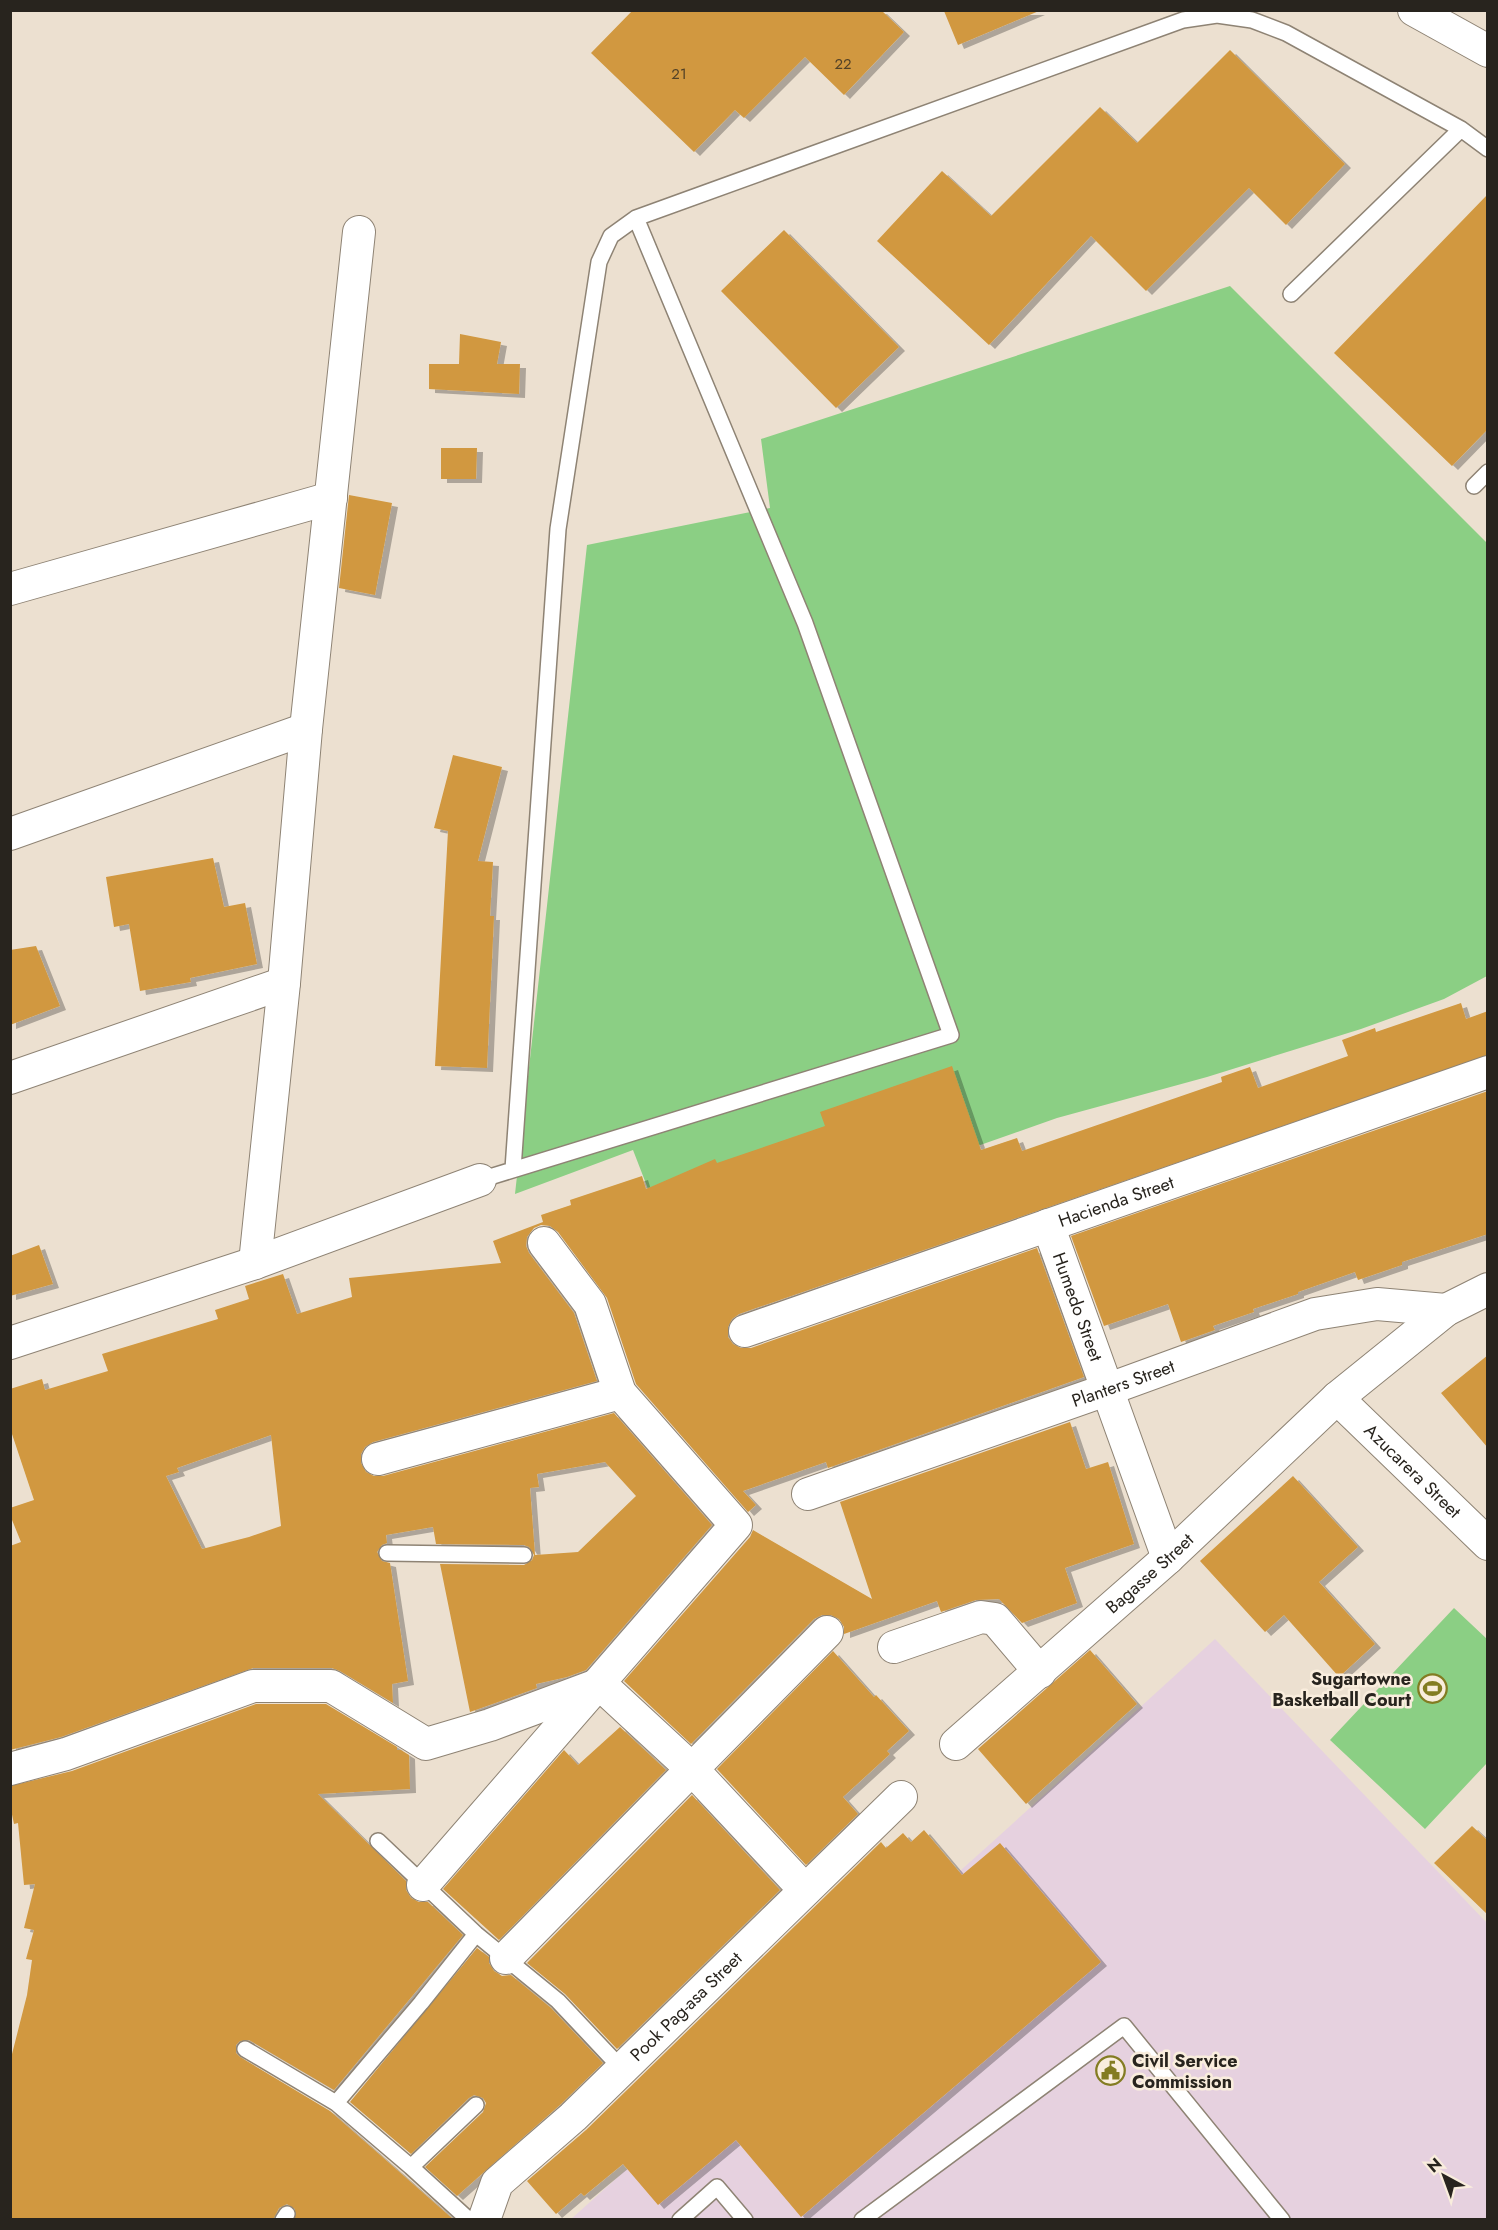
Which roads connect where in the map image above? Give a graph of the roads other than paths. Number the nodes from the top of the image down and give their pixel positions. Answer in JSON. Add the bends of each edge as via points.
{"nodes":[{"id":1,"x":1414,"y":10,"type":"edge"},
{"id":2,"x":1488,"y":51,"type":"edge"},
{"id":3,"x":1461,"y":129,"type":"junction"},
{"id":4,"x":1488,"y":149,"type":"edge"},
{"id":5,"x":636,"y":218,"type":"junction"},
{"id":6,"x":358,"y":232,"type":"dead end"},
{"id":7,"x":1291,"y":294,"type":"dead end"},
{"id":8,"x":1488,"y":472,"type":"edge"},
{"id":9,"x":1474,"y":486,"type":"dead end"},
{"id":10,"x":331,"y":498,"type":"junction"},
{"id":11,"x":10,"y":590,"type":"edge"},
{"id":12,"x":306,"y":729,"type":"junction"},
{"id":13,"x":10,"y":834,"type":"edge"},
{"id":14,"x":284,"y":983,"type":"junction"},
{"id":15,"x":1488,"y":1072,"type":"edge"},
{"id":16,"x":10,"y":1078,"type":"edge"},
{"id":17,"x":513,"y":1169,"type":"junction"},
{"id":18,"x":480,"y":1180,"type":"joint"},
{"id":19,"x":1048,"y":1225,"type":"junction"},
{"id":20,"x":544,"y":1243,"type":"dead end"},
{"id":21,"x":255,"y":1263,"type":"junction"},
{"id":22,"x":1488,"y":1289,"type":"edge"},
{"id":23,"x":1446,"y":1311,"type":"junction"},
{"id":24,"x":745,"y":1331,"type":"dead end"},
{"id":25,"x":10,"y":1343,"type":"edge"},
{"id":26,"x":1109,"y":1389,"type":"junction"},
{"id":27,"x":620,"y":1393,"type":"junction"},
{"id":28,"x":1337,"y":1398,"type":"junction"},
{"id":29,"x":378,"y":1459,"type":"dead end"},
{"id":30,"x":808,"y":1494,"type":"dead end"},
{"id":31,"x":1488,"y":1544,"type":"edge"},
{"id":32,"x":387,"y":1553,"type":"dead end"},
{"id":33,"x":524,"y":1555,"type":"dead end"},
{"id":34,"x":1168,"y":1558,"type":"junction"},
{"id":35,"x":827,"y":1632,"type":"dead end"},
{"id":36,"x":894,"y":1647,"type":"dead end"},
{"id":37,"x":1040,"y":1672,"type":"junction"},
{"id":38,"x":600,"y":1684,"type":"junction"},
{"id":39,"x":956,"y":1744,"type":"dead end"},
{"id":40,"x":10,"y":1769,"type":"edge"},
{"id":41,"x":692,"y":1769,"type":"junction"},
{"id":42,"x":901,"y":1797,"type":"dead end"},
{"id":43,"x":378,"y":1841,"type":"dead end"},
{"id":44,"x":423,"y":1885,"type":"junction"},
{"id":45,"x":805,"y":1890,"type":"junction"},
{"id":46,"x":476,"y":1934,"type":"junction"},
{"id":47,"x":506,"y":1958,"type":"junction"},
{"id":48,"x":245,"y":2049,"type":"dead end"},
{"id":49,"x":622,"y":2069,"type":"junction"},
{"id":50,"x":336,"y":2103,"type":"junction"},
{"id":51,"x":476,"y":2104,"type":"dead end"},
{"id":52,"x":411,"y":2167,"type":"junction"},
{"id":53,"x":469,"y":2220,"type":"edge"},
{"id":54,"x":484,"y":2220,"type":"edge"},
{"id":55,"x":680,"y":2220,"type":"edge"},
{"id":56,"x":745,"y":2220,"type":"edge"},
{"id":57,"x":862,"y":2220,"type":"edge"},
{"id":58,"x":1282,"y":2220,"type":"edge"}],
"edges":[{"from":1,"to":2,"type":"street"},
{"from":3,"to":4,"type":"lane"},
{"from":3,"to":5,"type":"lane","via":[[1286,33],[1252,20],[1217,15],[1184,20]]},
{"from":3,"to":7,"type":"lane"},
{"from":5,"to":17,"type":"lane","via":[[611,236],[599,262],[558,529]]},
{"from":5,"to":17,"type":"lane","via":[[806,623],[951,1035]]},
{"from":6,"to":10,"type":"street"},
{"from":8,"to":9,"type":"lane"},
{"from":10,"to":11,"type":"street"},
{"from":10,"to":12,"type":"street"},
{"from":12,"to":13,"type":"street"},
{"from":12,"to":14,"type":"street"},
{"from":14,"to":16,"type":"street"},
{"from":14,"to":21,"type":"street"},
{"from":15,"to":19,"type":"street","name":"Hacienda Street"},
{"from":17,"to":18,"type":"lane"},
{"from":18,"to":21,"type":"street"},
{"from":19,"to":24,"type":"street","name":"Hacienda Street"},
{"from":19,"to":26,"type":"street","name":"Humedo Street"},
{"from":20,"to":27,"type":"street","via":[[590,1304]]},
{"from":21,"to":25,"type":"street"},
{"from":22,"to":23,"type":"street"},
{"from":23,"to":26,"type":"street","name":"Planters Street","via":[[1377,1304],[1315,1314]]},
{"from":23,"to":28,"type":"street"},
{"from":26,"to":30,"type":"street","name":"Planters Street"},
{"from":26,"to":34,"type":"street","name":"Humedo Street"},
{"from":27,"to":29,"type":"street"},
{"from":27,"to":38,"type":"street","via":[[736,1525]]},
{"from":28,"to":31,"type":"street","name":"Azucarera Street"},
{"from":28,"to":34,"type":"street","name":"Bagasse Street"},
{"from":32,"to":33,"type":"lane"},
{"from":34,"to":37,"type":"street","name":"Bagasse Street"},
{"from":35,"to":41,"type":"street"},
{"from":36,"to":37,"type":"street","via":[[988,1617],[995,1619]]},
{"from":37,"to":39,"type":"street","name":"Bagasse Street"},
{"from":38,"to":40,"type":"street","via":[[426,1744],[331,1686],[253,1686],[66,1754]]},
{"from":38,"to":41,"type":"street"},
{"from":38,"to":44,"type":"street"},
{"from":41,"to":45,"type":"street"},
{"from":41,"to":47,"type":"street"},
{"from":42,"to":45,"type":"street","name":"Pook Pag-asa Street"},
{"from":43,"to":44,"type":"lane"},
{"from":44,"to":46,"type":"lane"},
{"from":45,"to":49,"type":"street","name":"Pook Pag-asa Street"},
{"from":46,"to":47,"type":"lane"},
{"from":46,"to":50,"type":"lane"},
{"from":47,"to":49,"type":"lane","via":[[558,2001]]},
{"from":48,"to":50,"type":"lane"},
{"from":49,"to":54,"type":"street","name":"Pook Pag-asa Street","via":[[497,2183]]},
{"from":50,"to":52,"type":"lane"},
{"from":51,"to":52,"type":"lane"},
{"from":52,"to":53,"type":"lane"},
{"from":55,"to":56,"type":"lane","via":[[717,2187]]},
{"from":57,"to":58,"type":"lane","via":[[1124,2026]]}]}
